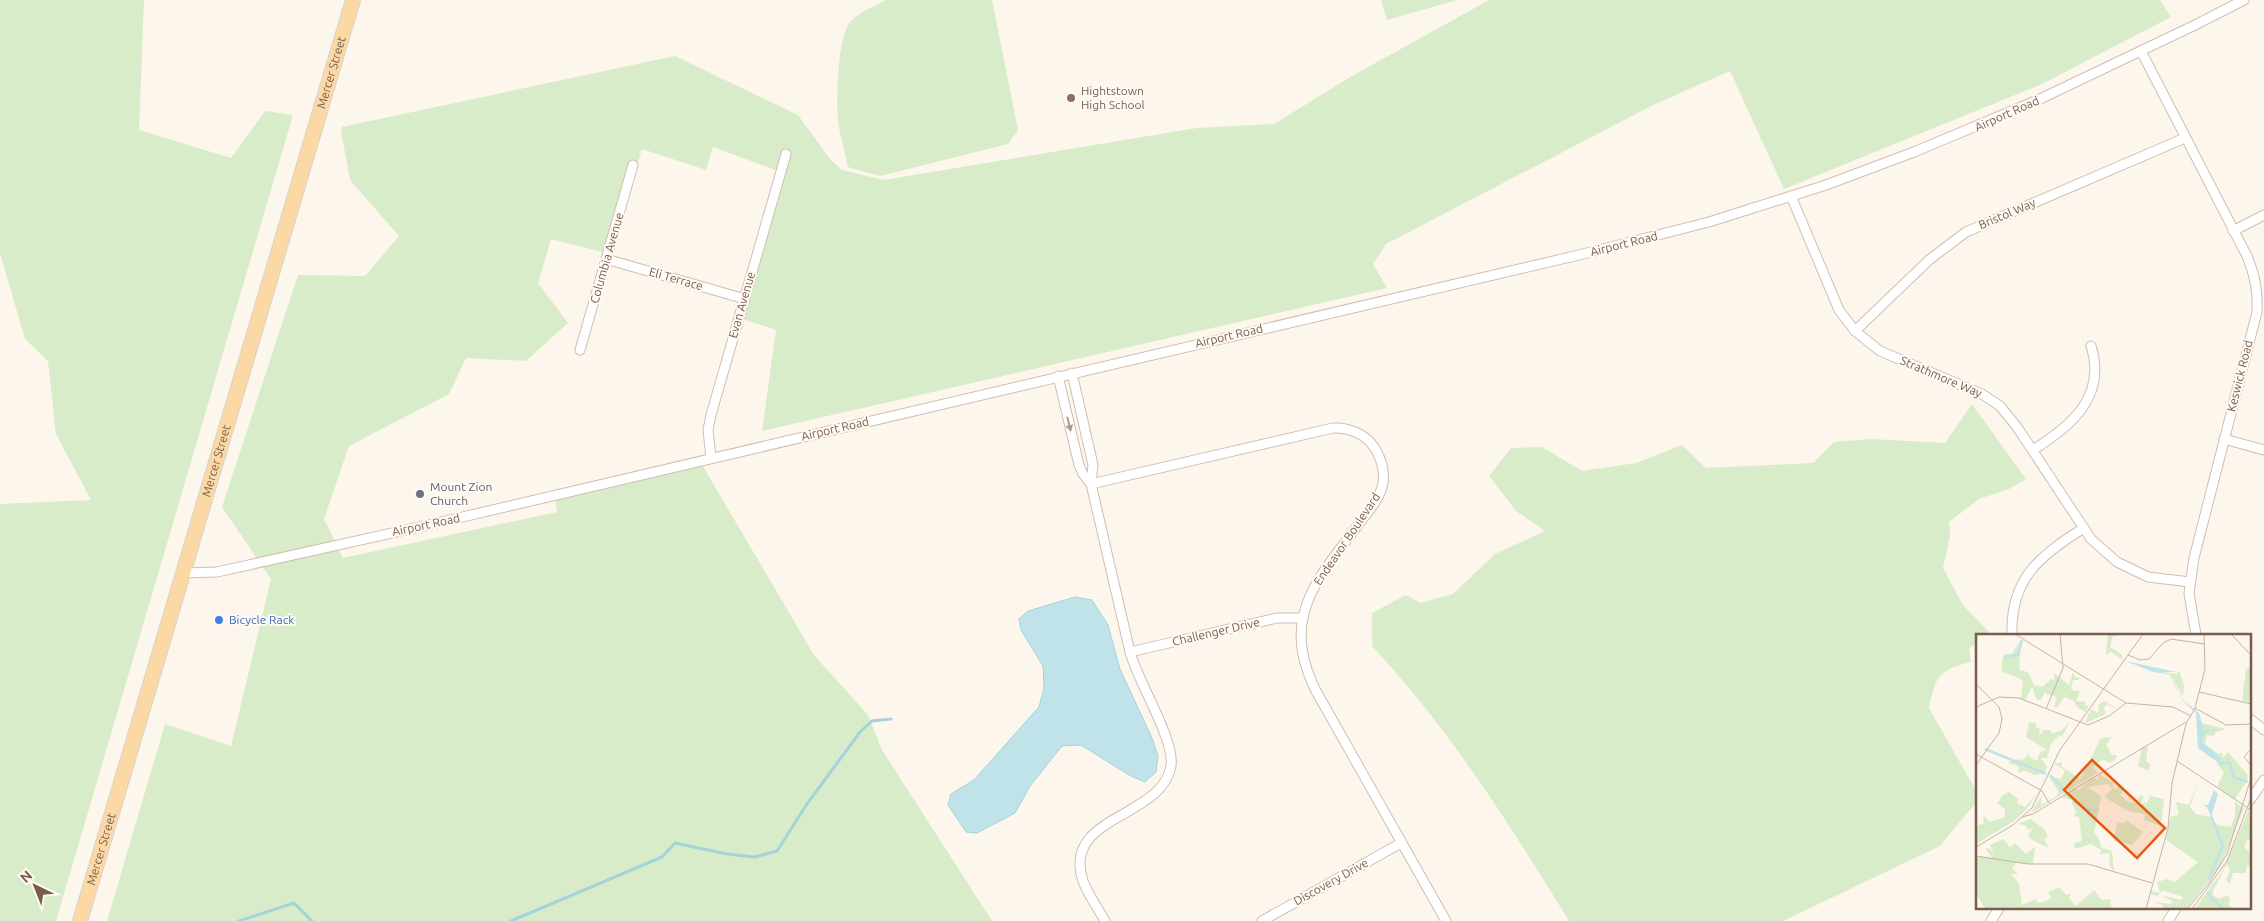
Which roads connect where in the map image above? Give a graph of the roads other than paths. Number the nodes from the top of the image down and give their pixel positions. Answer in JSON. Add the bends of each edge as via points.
{"nodes":[{"id":1,"x":353,"y":0,"type":"edge"},
{"id":2,"x":2244,"y":0,"type":"edge"},
{"id":3,"x":2141,"y":50,"type":"junction"},
{"id":4,"x":2185,"y":138,"type":"junction"},
{"id":5,"x":786,"y":154,"type":"dead end"},
{"id":6,"x":633,"y":165,"type":"dead end"},
{"id":7,"x":1791,"y":196,"type":"junction"},
{"id":8,"x":2264,"y":215,"type":"edge"},
{"id":9,"x":2233,"y":231,"type":"junction"},
{"id":10,"x":606,"y":259,"type":"junction"},
{"id":11,"x":744,"y":299,"type":"junction"},
{"id":12,"x":1855,"y":331,"type":"junction"},
{"id":13,"x":2091,"y":346,"type":"dead end"},
{"id":14,"x":580,"y":350,"type":"dead end"},
{"id":15,"x":1072,"y":373,"type":"junction"},
{"id":16,"x":1058,"y":376,"type":"junction"},
{"id":17,"x":2224,"y":439,"type":"junction"},
{"id":18,"x":2033,"y":450,"type":"junction"},
{"id":19,"x":2264,"y":450,"type":"edge"},
{"id":20,"x":712,"y":458,"type":"junction"},
{"id":21,"x":1091,"y":484,"type":"junction"},
{"id":22,"x":2084,"y":528,"type":"junction"},
{"id":23,"x":183,"y":573,"type":"junction"},
{"id":24,"x":2190,"y":582,"type":"junction"},
{"id":25,"x":1303,"y":618,"type":"junction"},
{"id":26,"x":2012,"y":634,"type":"edge"},
{"id":27,"x":2196,"y":634,"type":"edge"},
{"id":28,"x":1130,"y":652,"type":"junction"},
{"id":29,"x":2252,"y":721,"type":"edge"},
{"id":30,"x":2264,"y":730,"type":"edge"},
{"id":31,"x":2264,"y":780,"type":"edge"},
{"id":32,"x":2252,"y":797,"type":"edge"},
{"id":33,"x":1401,"y":843,"type":"junction"},
{"id":34,"x":1999,"y":908,"type":"edge"},
{"id":35,"x":2176,"y":908,"type":"edge"},
{"id":36,"x":80,"y":921,"type":"edge"},
{"id":37,"x":1105,"y":921,"type":"edge"},
{"id":38,"x":1262,"y":921,"type":"edge"},
{"id":39,"x":1446,"y":921,"type":"edge"},
{"id":40,"x":1992,"y":921,"type":"edge"},
{"id":41,"x":2168,"y":921,"type":"edge"}],
"edges":[{"from":1,"to":23,"type":"main road","name":"Mercer Street"},
{"from":2,"to":3,"type":"street","name":"Airport Road"},
{"from":3,"to":4,"type":"street","name":"Keswick Road"},
{"from":3,"to":7,"type":"street","name":"Airport Road","via":[[1976,128]]},
{"from":4,"to":9,"type":"street","name":"Keswick Road"},
{"from":4,"to":12,"type":"street","name":"Bristol Way","via":[[1966,232],[1934,255]]},
{"from":5,"to":11,"type":"street","name":"Evan Avenue"},
{"from":6,"to":10,"type":"street","name":"Columbia Avenue"},
{"from":7,"to":12,"type":"street","name":"Strathmore Way","via":[[1839,310]]},
{"from":7,"to":15,"type":"street","name":"Airport Road","via":[[1649,238]]},
{"from":8,"to":9,"type":"street"},
{"from":9,"to":17,"type":"street","name":"Keswick Road","via":[[2252,269],[2258,295],[2257,312]]},
{"from":10,"to":11,"type":"street","name":"Eli Terrace"},
{"from":10,"to":14,"type":"street","name":"Columbia Avenue"},
{"from":11,"to":20,"type":"street","name":"Evan Avenue","via":[[710,415],[708,430]]},
{"from":12,"to":18,"type":"street","name":"Strathmore Way","via":[[1886,354],[1992,399],[2010,416]]},
{"from":13,"to":18,"type":"street","via":[[2095,372],[2083,408],[2066,427]]},
{"from":15,"to":16,"type":"street","name":"Airport Road"},
{"from":15,"to":21,"type":"street","via":[[1093,465]]},
{"from":16,"to":20,"type":"street","name":"Airport Road"},
{"from":16,"to":21,"type":"street","one_way":true,"via":[[1079,465]]},
{"from":17,"to":19,"type":"street"},
{"from":17,"to":24,"type":"street","name":"Keswick Road"},
{"from":18,"to":22,"type":"street","name":"Strathmore Way"},
{"from":20,"to":23,"type":"street","name":"Airport Road","via":[[217,572]]},
{"from":21,"to":25,"type":"street","name":"Endeavor Boulevard","via":[[1324,429],[1347,429],[1364,437],[1375,448],[1381,462],[1380,492],[1319,579]]},
{"from":21,"to":28,"type":"street"},
{"from":22,"to":24,"type":"street","name":"Strathmore Way","via":[[2103,551],[2133,571],[2162,580]]},
{"from":22,"to":26,"type":"street","via":[[2047,552],[2029,572],[2015,602]]},
{"from":23,"to":36,"type":"main road","name":"Mercer Street"},
{"from":24,"to":27,"type":"street","name":"Keswick Road","via":[[2190,605]]},
{"from":25,"to":28,"type":"street","name":"Challenger Drive","via":[[1277,618]]},
{"from":25,"to":33,"type":"street","name":"Endeavor Boulevard","via":[[1303,653],[1312,682]]},
{"from":28,"to":37,"type":"street","via":[[1136,673],[1168,742],[1171,767],[1155,794],[1098,830],[1085,846],[1081,861],[1083,880]]},
{"from":29,"to":30,"type":"street"},
{"from":31,"to":32,"type":"street"},
{"from":33,"to":38,"type":"street","name":"Discovery Drive"},
{"from":33,"to":39,"type":"street","name":"Endeavor Boulevard"},
{"from":34,"to":40,"type":"street"},
{"from":35,"to":41,"type":"street"}]}
